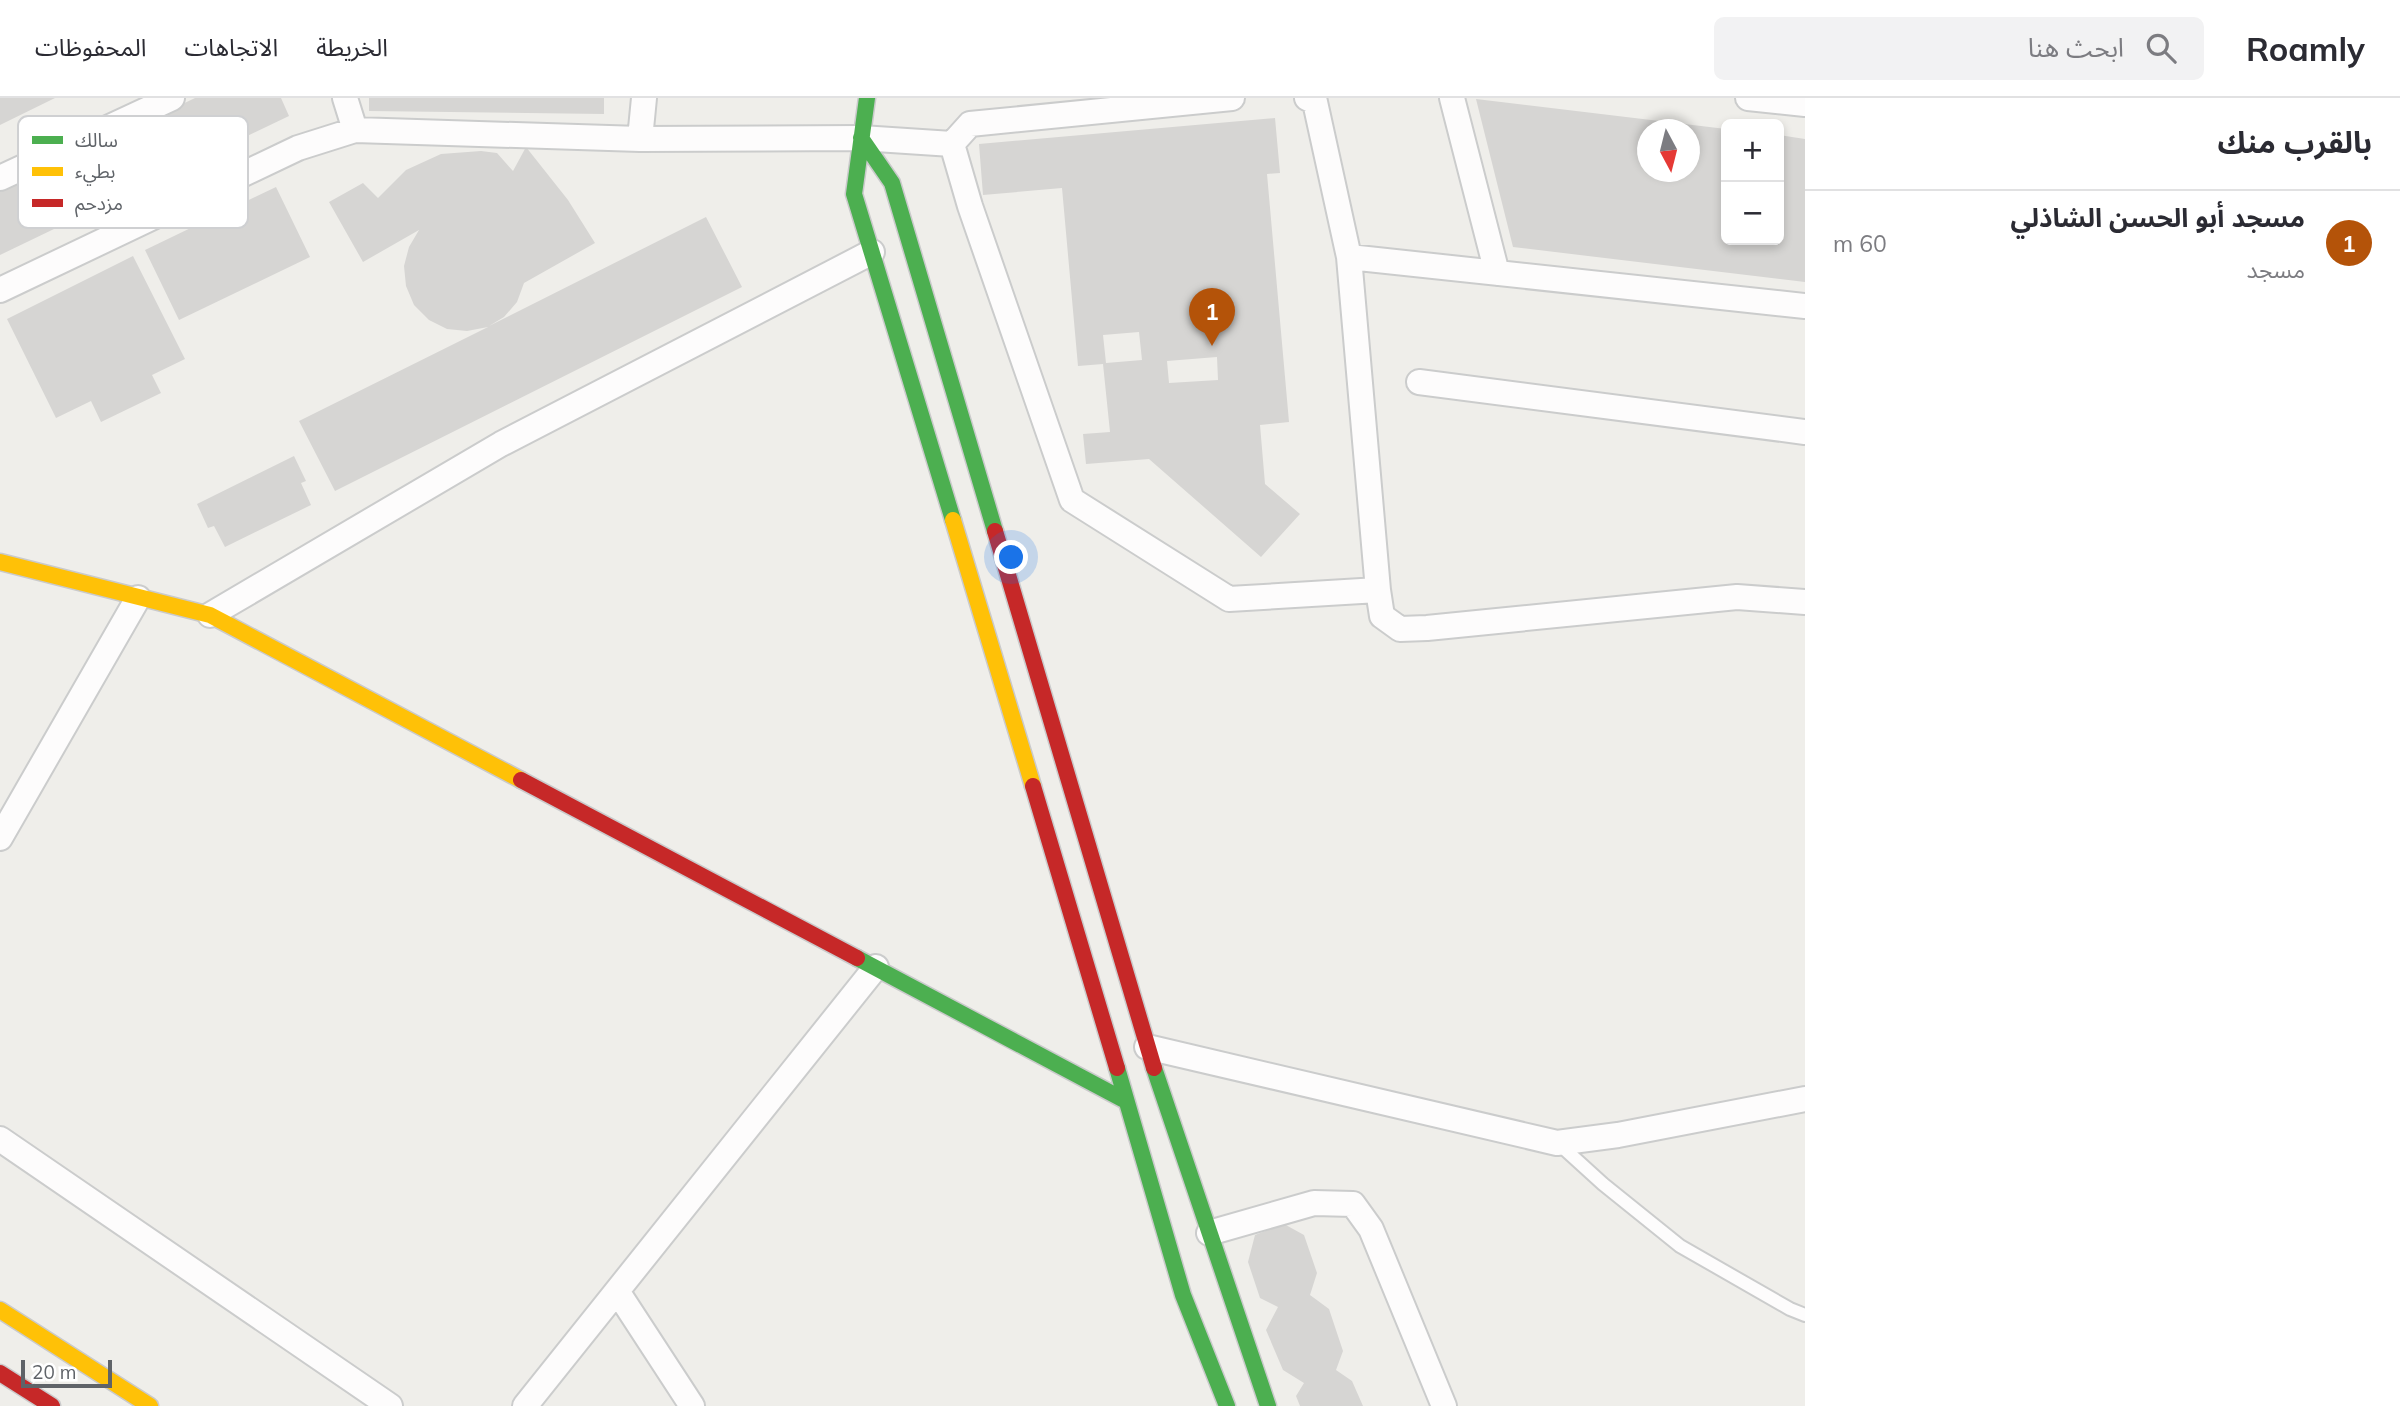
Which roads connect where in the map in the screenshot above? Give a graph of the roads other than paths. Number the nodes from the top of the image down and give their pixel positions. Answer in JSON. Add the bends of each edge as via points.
{"nodes":[{"id":1,"x":172,"y":98,"type":"edge"},
{"id":2,"x":345,"y":98,"type":"edge"},
{"id":3,"x":644,"y":98,"type":"edge"},
{"id":4,"x":867,"y":98,"type":"edge"},
{"id":5,"x":1232,"y":98,"type":"edge"},
{"id":6,"x":1307,"y":98,"type":"edge"},
{"id":7,"x":1452,"y":98,"type":"edge"},
{"id":8,"x":1748,"y":98,"type":"edge"},
{"id":9,"x":1120,"y":103,"type":"edge"},
{"id":10,"x":1805,"y":104,"type":"edge"},
{"id":11,"x":133,"y":116,"type":"edge"},
{"id":12,"x":355,"y":130,"type":"junction"},
{"id":13,"x":860,"y":138,"type":"junction"},
{"id":14,"x":640,"y":139,"type":"junction"},
{"id":15,"x":952,"y":144,"type":"junction"},
{"id":16,"x":18,"y":170,"type":"edge"},
{"id":17,"x":248,"y":172,"type":"edge"},
{"id":18,"x":0,"y":178,"type":"edge"},
{"id":19,"x":130,"y":228,"type":"edge"},
{"id":20,"x":872,"y":251,"type":"junction"},
{"id":21,"x":1349,"y":257,"type":"junction"},
{"id":22,"x":1497,"y":273,"type":"junction"},
{"id":23,"x":0,"y":290,"type":"edge"},
{"id":24,"x":1805,"y":306,"type":"edge"},
{"id":25,"x":1419,"y":382,"type":"dead end"},
{"id":26,"x":1805,"y":432,"type":"edge"},
{"id":27,"x":0,"y":562,"type":"edge"},
{"id":28,"x":1378,"y":590,"type":"junction"},
{"id":29,"x":138,"y":598,"type":"junction"},
{"id":30,"x":1805,"y":603,"type":"edge"},
{"id":31,"x":210,"y":614,"type":"junction"},
{"id":32,"x":0,"y":838,"type":"edge"},
{"id":33,"x":876,"y":967,"type":"junction"},
{"id":34,"x":1147,"y":1047,"type":"junction"},
{"id":35,"x":1805,"y":1099,"type":"edge"},
{"id":36,"x":1126,"y":1101,"type":"junction"},
{"id":37,"x":0,"y":1139,"type":"edge"},
{"id":38,"x":1557,"y":1143,"type":"junction"},
{"id":39,"x":1209,"y":1233,"type":"junction"},
{"id":40,"x":617,"y":1291,"type":"junction"},
{"id":41,"x":0,"y":1310,"type":"edge"},
{"id":42,"x":1805,"y":1315,"type":"edge"},
{"id":43,"x":0,"y":1373,"type":"edge"},
{"id":44,"x":52,"y":1406,"type":"edge"},
{"id":45,"x":150,"y":1406,"type":"edge"},
{"id":46,"x":390,"y":1406,"type":"edge"},
{"id":47,"x":525,"y":1406,"type":"edge"},
{"id":48,"x":692,"y":1406,"type":"edge"},
{"id":49,"x":1227,"y":1406,"type":"edge"},
{"id":50,"x":1268,"y":1406,"type":"edge"},
{"id":51,"x":1444,"y":1406,"type":"edge"}],
"edges":[{"from":1,"to":11,"type":"street"},
{"from":2,"to":12,"type":"street"},
{"from":3,"to":14,"type":"street"},
{"from":4,"to":13,"type":"main road"},
{"from":5,"to":9,"type":"street"},
{"from":6,"to":21,"type":"street","via":[[1315,102]]},
{"from":7,"to":22,"type":"street"},
{"from":8,"to":10,"type":"street"},
{"from":9,"to":15,"type":"street","via":[[970,124]]},
{"from":12,"to":14,"type":"street"},
{"from":12,"to":17,"type":"street","via":[[298,148]]},
{"from":13,"to":14,"type":"street"},
{"from":13,"to":15,"type":"street"},
{"from":13,"to":20,"type":"main road","via":[[854,194]]},
{"from":13,"to":34,"type":"main road","via":[[892,183]]},
{"from":15,"to":28,"type":"street","via":[[1072,500],[1229,599]]},
{"from":16,"to":18,"type":"street"},
{"from":19,"to":23,"type":"street"},
{"from":20,"to":31,"type":"street","via":[[501,444]]},
{"from":20,"to":36,"type":"main road"},
{"from":21,"to":22,"type":"street"},
{"from":21,"to":28,"type":"street"},
{"from":22,"to":24,"type":"street"},
{"from":25,"to":26,"type":"street"},
{"from":27,"to":29,"type":"main road"},
{"from":28,"to":30,"type":"street","via":[[1382,616],[1400,629],[1737,597]]},
{"from":29,"to":31,"type":"main road"},
{"from":29,"to":32,"type":"street"},
{"from":31,"to":33,"type":"main road"},
{"from":33,"to":36,"type":"main road"},
{"from":33,"to":40,"type":"street"},
{"from":34,"to":38,"type":"street"},
{"from":34,"to":39,"type":"main road"},
{"from":35,"to":38,"type":"street"},
{"from":36,"to":49,"type":"main road","via":[[1183,1295]]},
{"from":37,"to":46,"type":"street"},
{"from":38,"to":42,"type":"lane","via":[[1680,1246]]},
{"from":39,"to":50,"type":"main road"},
{"from":39,"to":51,"type":"street","via":[[1314,1203],[1353,1204],[1371,1229]]},
{"from":40,"to":47,"type":"street"},
{"from":40,"to":48,"type":"street"},
{"from":41,"to":45,"type":"main road"},
{"from":43,"to":44,"type":"main road"}]}
